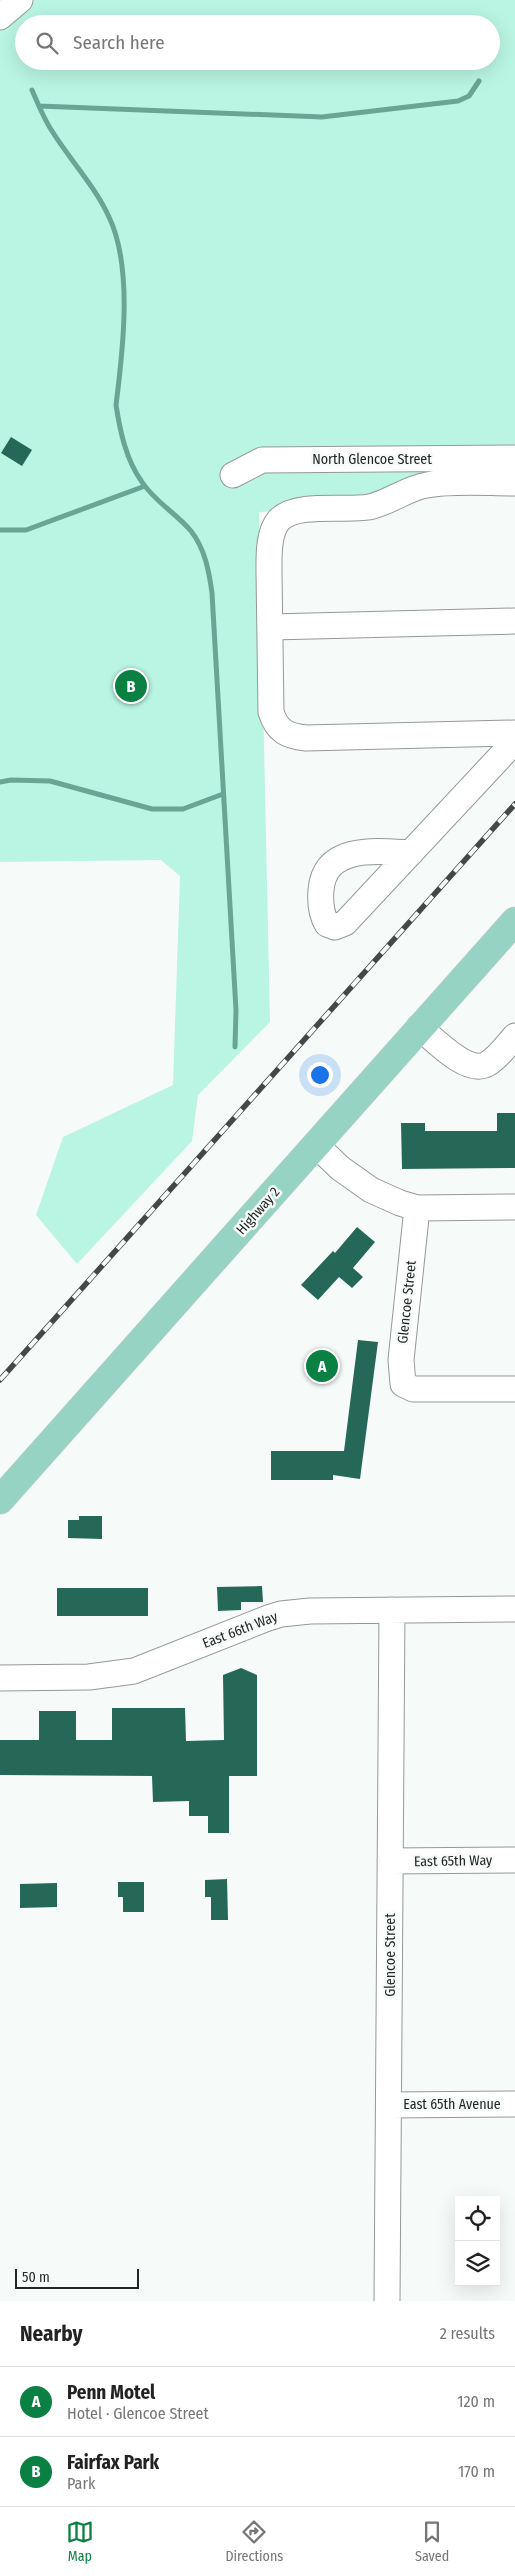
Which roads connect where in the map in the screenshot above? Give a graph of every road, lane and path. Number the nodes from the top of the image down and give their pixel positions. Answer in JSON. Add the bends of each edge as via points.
{"nodes":[{"id":1,"x":20,"y":0,"type":"edge"},
{"id":2,"x":0,"y":17,"type":"edge"},
{"id":3,"x":515,"y":458,"type":"edge"},
{"id":4,"x":232,"y":475,"type":"dead end"},
{"id":5,"x":515,"y":483,"type":"edge"},
{"id":6,"x":515,"y":621,"type":"edge"},
{"id":7,"x":271,"y":628,"type":"junction"},
{"id":8,"x":515,"y":733,"type":"edge"},
{"id":9,"x":515,"y":741,"type":"edge"},
{"id":10,"x":411,"y":853,"type":"dead end"},
{"id":11,"x":515,"y":921,"type":"edge"},
{"id":12,"x":419,"y":1027,"type":"junction"},
{"id":13,"x":515,"y":1036,"type":"edge"},
{"id":14,"x":316,"y":1145,"type":"junction"},
{"id":15,"x":515,"y":1207,"type":"edge"},
{"id":16,"x":417,"y":1208,"type":"junction"},
{"id":17,"x":515,"y":1389,"type":"edge"},
{"id":18,"x":0,"y":1500,"type":"edge"},
{"id":19,"x":515,"y":1609,"type":"edge"},
{"id":20,"x":392,"y":1610,"type":"junction"},
{"id":21,"x":0,"y":1678,"type":"edge"},
{"id":22,"x":515,"y":1860,"type":"edge"},
{"id":23,"x":390,"y":1861,"type":"junction"},
{"id":24,"x":515,"y":2104,"type":"edge"},
{"id":25,"x":390,"y":2105,"type":"junction"},
{"id":26,"x":387,"y":2301,"type":"edge"}],
"edges":[{"from":1,"to":2,"type":"street"},
{"from":3,"to":4,"type":"street","name":"North Glencoe Street","via":[[262,460]]},
{"from":5,"to":7,"type":"street","via":[[426,485],[370,507],[302,510],[289,514],[279,520],[269,550]]},
{"from":6,"to":7,"type":"street"},
{"from":7,"to":8,"type":"street","via":[[271,712],[278,728],[287,735],[306,738]]},
{"from":9,"to":10,"type":"street"},
{"from":11,"to":12,"type":"main road","name":"Highway 2"},
{"from":12,"to":13,"type":"street","via":[[466,1065],[478,1067],[496,1057]]},
{"from":12,"to":14,"type":"main road","name":"Highway 2"},
{"from":14,"to":16,"type":"street","via":[[371,1190]]},
{"from":14,"to":18,"type":"main road","name":"Highway 2"},
{"from":15,"to":16,"type":"street"},
{"from":16,"to":17,"type":"street","name":"Glencoe Street","via":[[401,1360],[403,1384],[413,1389]]},
{"from":19,"to":20,"type":"street","name":"East 66th Way"},
{"from":20,"to":21,"type":"street","name":"East 66th Way","via":[[281,1614],[149,1666],[110,1676]]},
{"from":20,"to":23,"type":"street","name":"Glencoe Street"},
{"from":22,"to":23,"type":"street","name":"East 65th Way"},
{"from":23,"to":25,"type":"street","name":"Glencoe Street"},
{"from":24,"to":25,"type":"street","name":"East 65th Avenue"},
{"from":25,"to":26,"type":"street","name":"Glencoe Street"}]}
